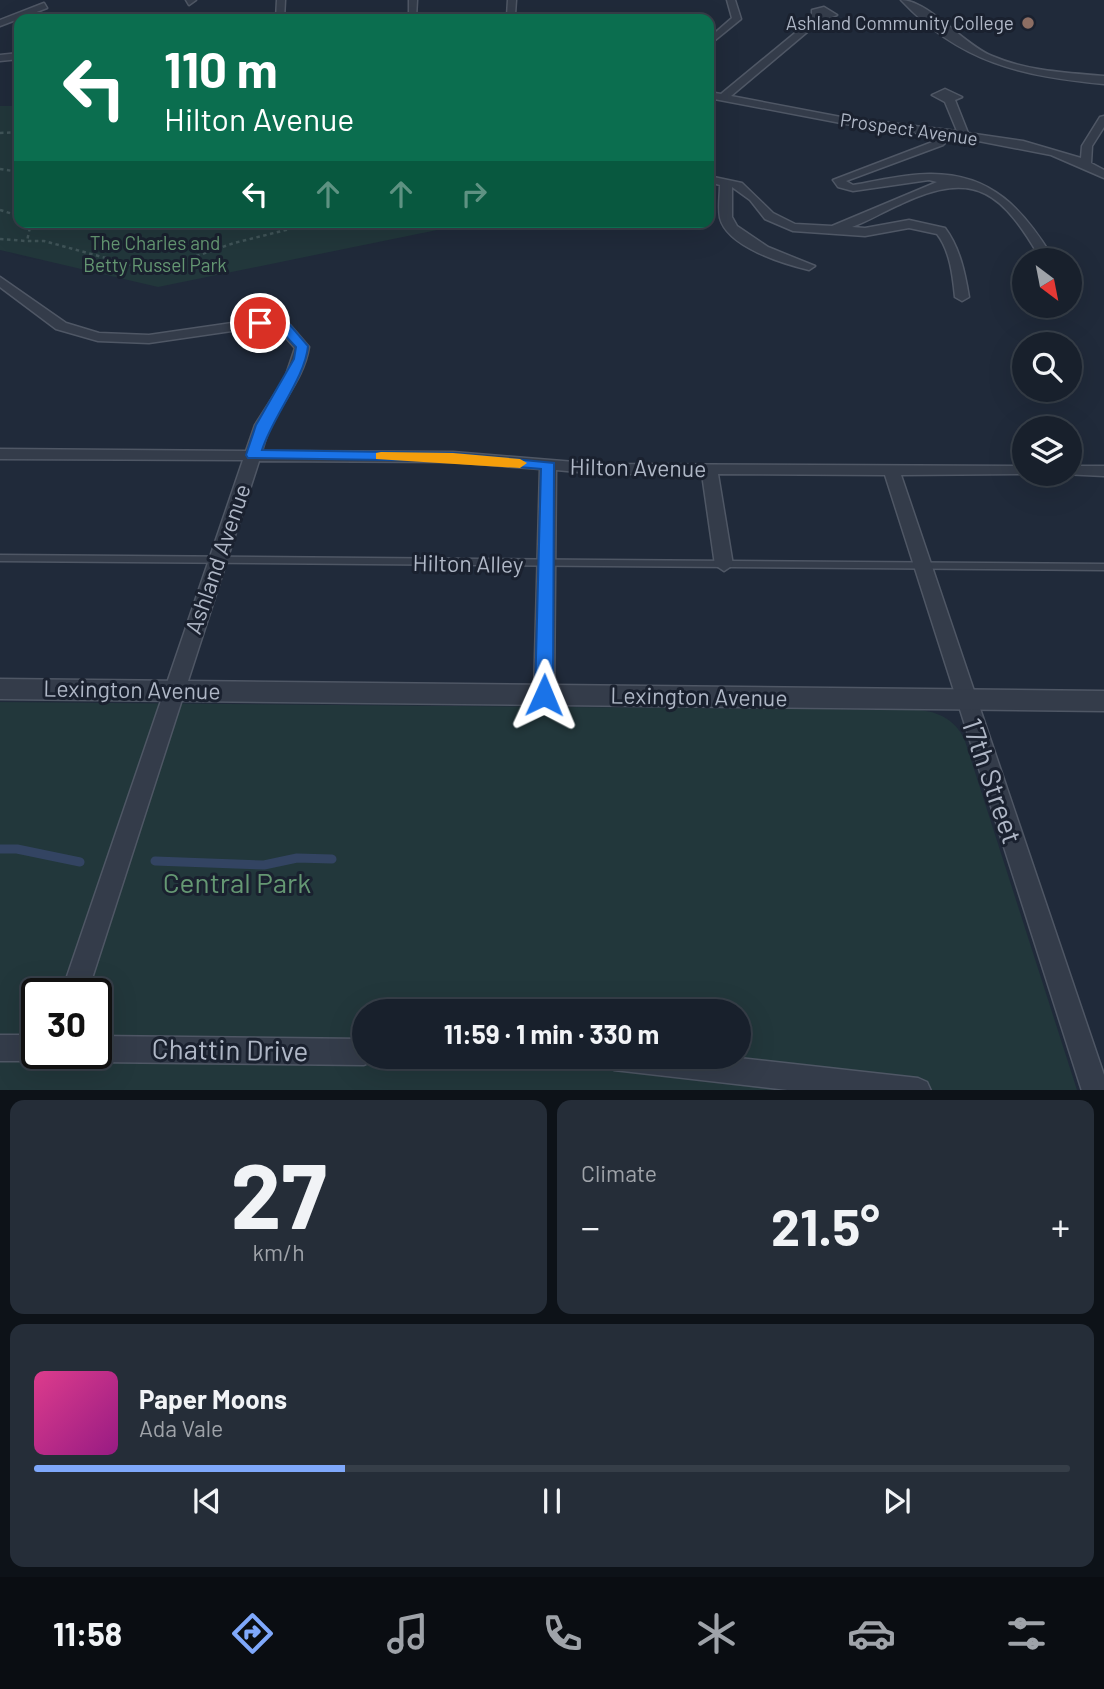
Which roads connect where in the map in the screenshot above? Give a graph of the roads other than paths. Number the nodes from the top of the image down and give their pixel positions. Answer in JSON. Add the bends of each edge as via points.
{"nodes":[{"id":1,"x":731,"y":0,"type":"edge"},
{"id":2,"x":906,"y":0,"type":"edge"},
{"id":3,"x":44,"y":6,"type":"dead end"},
{"id":4,"x":23,"y":14,"type":"edge"},
{"id":5,"x":816,"y":20,"type":"dead end"},
{"id":6,"x":714,"y":38,"type":"edge"},
{"id":7,"x":1104,"y":80,"type":"edge"},
{"id":8,"x":714,"y":96,"type":"edge"},
{"id":9,"x":723,"y":98,"type":"junction"},
{"id":10,"x":949,"y":99,"type":"dead end"},
{"id":11,"x":1104,"y":119,"type":"edge"},
{"id":12,"x":964,"y":135,"type":"junction"},
{"id":13,"x":1024,"y":147,"type":"junction"},
{"id":14,"x":1097,"y":169,"type":"edge"},
{"id":15,"x":714,"y":180,"type":"edge"},
{"id":16,"x":955,"y":181,"type":"junction"},
{"id":17,"x":726,"y":182,"type":"junction"},
{"id":18,"x":836,"y":228,"type":"junction"},
{"id":19,"x":1040,"y":248,"type":"edge"},
{"id":20,"x":809,"y":266,"type":"dead end"},
{"id":21,"x":0,"y":281,"type":"edge"},
{"id":22,"x":962,"y":298,"type":"dead end"},
{"id":23,"x":0,"y":454,"type":"edge"},
{"id":24,"x":254,"y":455,"type":"junction"},
{"id":25,"x":548,"y":466,"type":"junction"},
{"id":26,"x":709,"y":469,"type":"junction"},
{"id":27,"x":891,"y":470,"type":"junction"},
{"id":28,"x":1012,"y":471,"type":"edge"},
{"id":29,"x":1082,"y":471,"type":"edge"},
{"id":30,"x":1104,"y":471,"type":"edge"},
{"id":31,"x":0,"y":558,"type":"edge"},
{"id":32,"x":216,"y":561,"type":"junction"},
{"id":33,"x":545,"y":564,"type":"junction"},
{"id":34,"x":724,"y":565,"type":"junction"},
{"id":35,"x":923,"y":565,"type":"junction"},
{"id":36,"x":1104,"y":567,"type":"edge"},
{"id":37,"x":0,"y":689,"type":"edge"},
{"id":38,"x":174,"y":691,"type":"junction"},
{"id":39,"x":544,"y":695,"type":"junction"},
{"id":40,"x":965,"y":700,"type":"junction"},
{"id":41,"x":1104,"y":701,"type":"edge"},
{"id":42,"x":79,"y":978,"type":"edge"},
{"id":43,"x":0,"y":1048,"type":"edge"},
{"id":44,"x":21,"y":1048,"type":"edge"},
{"id":45,"x":112,"y":1049,"type":"edge"},
{"id":46,"x":352,"y":1052,"type":"edge"},
{"id":47,"x":725,"y":1069,"type":"edge"},
{"id":48,"x":918,"y":1090,"type":"edge"},
{"id":49,"x":1096,"y":1090,"type":"edge"}],
"edges":[{"from":1,"to":6,"type":"street","via":[[737,19]]},
{"from":2,"to":7,"type":"street","via":[[957,41],[983,55],[1037,72]]},
{"from":3,"to":4,"type":"street"},
{"from":5,"to":9,"type":"street"},
{"from":8,"to":9,"type":"street","name":"Prospect Avenue"},
{"from":9,"to":12,"type":"street","name":"Prospect Avenue","via":[[863,124]]},
{"from":10,"to":12,"type":"street"},
{"from":11,"to":14,"type":"street","via":[[1087,146]]},
{"from":12,"to":13,"type":"street","name":"Prospect Avenue"},
{"from":13,"to":14,"type":"street","name":"Prospect Avenue"},
{"from":13,"to":16,"type":"street","via":[[945,138],[839,180],[853,188],[929,177]]},
{"from":15,"to":17,"type":"street"},
{"from":16,"to":18,"type":"street"},
{"from":16,"to":19,"type":"street","via":[[984,189],[1004,202]]},
{"from":17,"to":18,"type":"street","via":[[746,190],[761,209],[785,224]]},
{"from":17,"to":20,"type":"street","via":[[727,219],[732,228],[760,247]]},
{"from":18,"to":22,"type":"street","via":[[865,232],[909,224],[941,231],[952,252]]},
{"from":21,"to":24,"type":"street","name":"Ashland Avenue","via":[[61,326],[98,337],[149,339],[238,324],[285,328],[302,346],[300,359],[263,425]]},
{"from":23,"to":24,"type":"street","name":"Hilton Avenue"},
{"from":24,"to":25,"type":"street","name":"Hilton Avenue","via":[[453,457]]},
{"from":24,"to":32,"type":"street","name":"Ashland Avenue"},
{"from":25,"to":26,"type":"street","name":"Hilton Avenue"},
{"from":25,"to":33,"type":"street"},
{"from":26,"to":27,"type":"street","name":"Hilton Avenue"},
{"from":26,"to":34,"type":"street"},
{"from":27,"to":28,"type":"street","name":"Hilton Avenue"},
{"from":27,"to":35,"type":"street","name":"17th Street"},
{"from":29,"to":30,"type":"street"},
{"from":31,"to":32,"type":"lane","name":"Hilton Alley"},
{"from":32,"to":33,"type":"lane","name":"Hilton Alley"},
{"from":32,"to":38,"type":"street","name":"Ashland Avenue"},
{"from":33,"to":34,"type":"lane","name":"Hilton Alley"},
{"from":33,"to":39,"type":"street"},
{"from":34,"to":35,"type":"lane","name":"Hilton Alley"},
{"from":35,"to":36,"type":"lane","name":"Hilton Alley"},
{"from":35,"to":40,"type":"street","name":"17th Street"},
{"from":37,"to":38,"type":"street","name":"Lexington Avenue"},
{"from":38,"to":39,"type":"street","name":"Lexington Avenue"},
{"from":38,"to":42,"type":"street","name":"Ashland Avenue"},
{"from":39,"to":40,"type":"street","name":"Lexington Avenue"},
{"from":40,"to":41,"type":"street","name":"Lexington Avenue"},
{"from":40,"to":49,"type":"street","name":"17th Street"},
{"from":43,"to":44,"type":"street"},
{"from":45,"to":46,"type":"street","name":"Chattin Drive"},
{"from":47,"to":48,"type":"street"}]}
